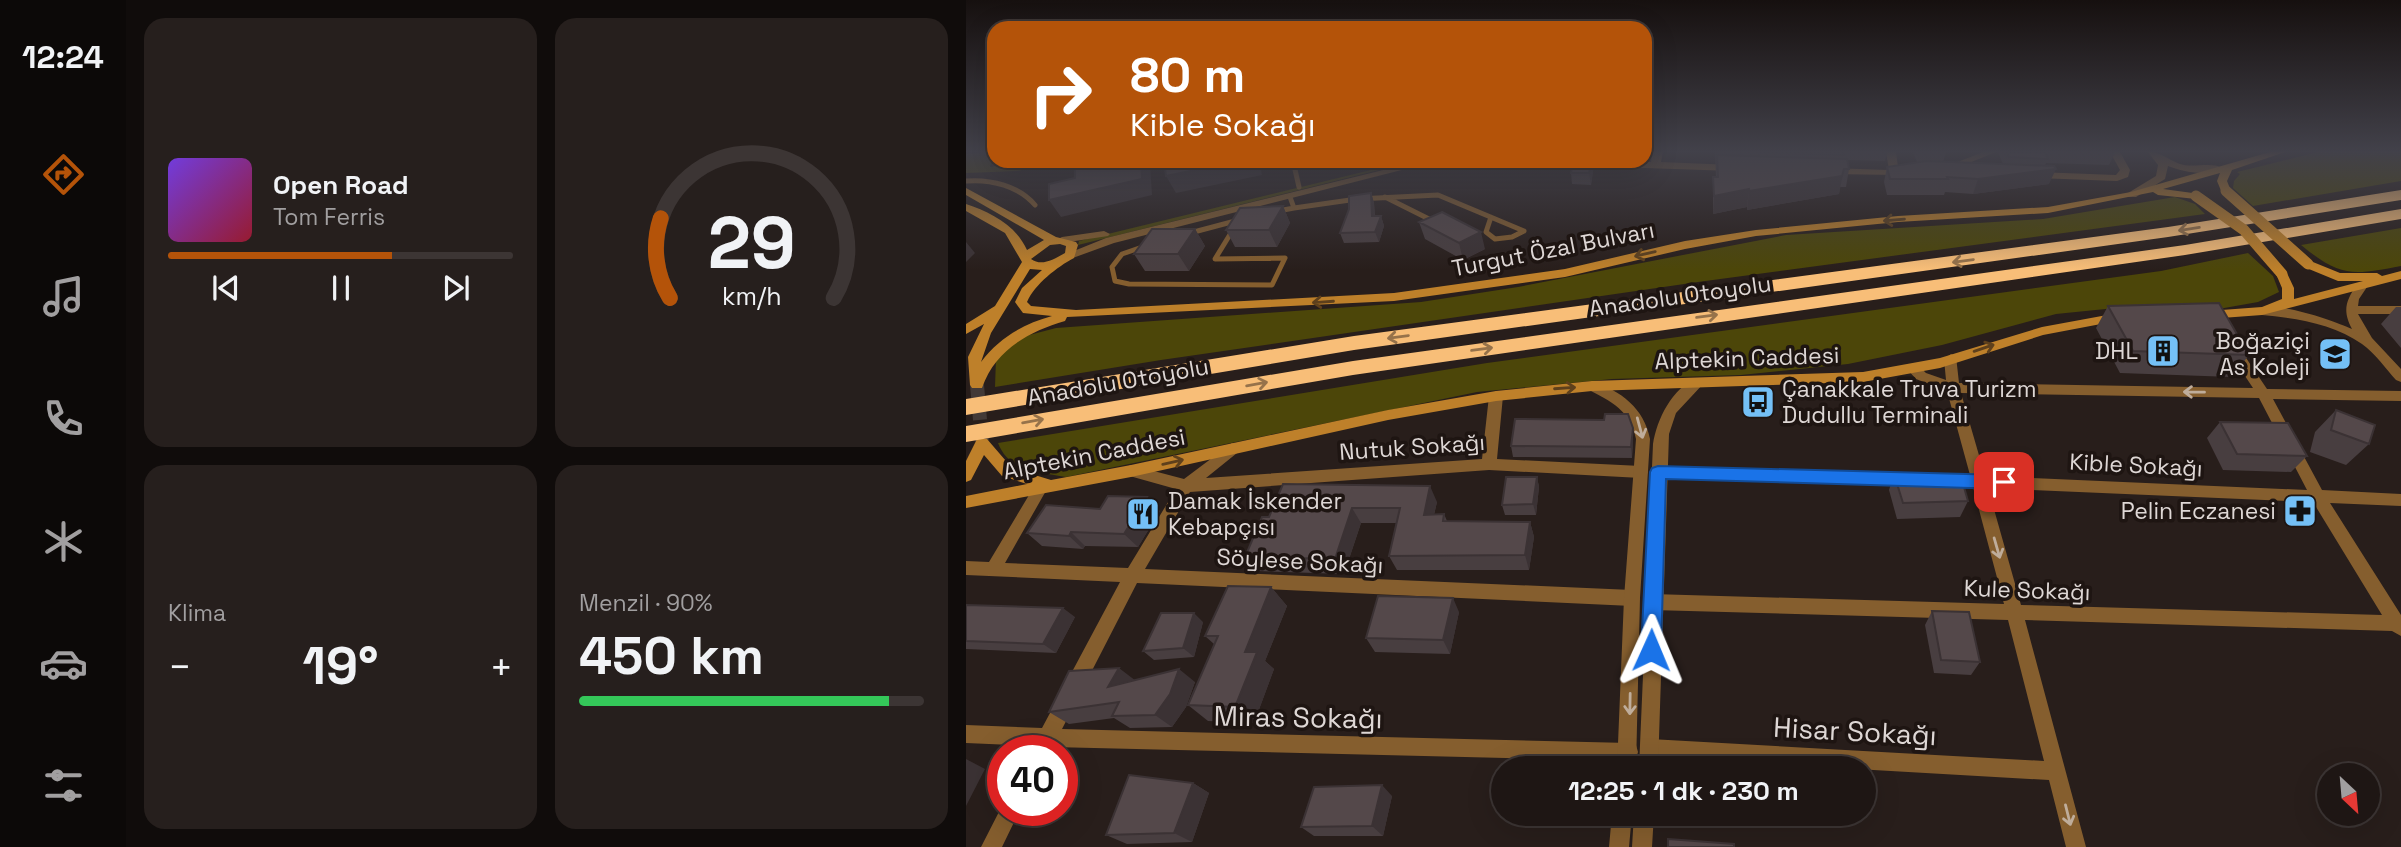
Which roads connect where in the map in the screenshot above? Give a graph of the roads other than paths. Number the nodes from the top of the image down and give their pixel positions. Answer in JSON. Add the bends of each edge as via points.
{"nodes":[{"id":1,"x":967,"y":192,"type":"edge"},
{"id":2,"x":1017,"y":192,"type":"edge"},
{"id":3,"x":1280,"y":192,"type":"edge"},
{"id":4,"x":1328,"y":192,"type":"edge"},
{"id":5,"x":2138,"y":192,"type":"edge"},
{"id":6,"x":2143,"y":192,"type":"edge"},
{"id":7,"x":2227,"y":192,"type":"edge"},
{"id":8,"x":2132,"y":195,"type":"junction"},
{"id":9,"x":2401,"y":195,"type":"edge"},
{"id":10,"x":1384,"y":197,"type":"junction"},
{"id":11,"x":1292,"y":202,"type":"junction"},
{"id":12,"x":1035,"y":205,"type":"dead end"},
{"id":13,"x":966,"y":207,"type":"edge"},
{"id":14,"x":1272,"y":213,"type":"edge"},
{"id":15,"x":2401,"y":214,"type":"edge"},
{"id":16,"x":1491,"y":216,"type":"junction"},
{"id":17,"x":1250,"y":218,"type":"edge"},
{"id":18,"x":1429,"y":219,"type":"edge"},
{"id":19,"x":1238,"y":220,"type":"junction"},
{"id":20,"x":1176,"y":237,"type":"edge"},
{"id":21,"x":1058,"y":241,"type":"junction"},
{"id":22,"x":1150,"y":244,"type":"edge"},
{"id":23,"x":1064,"y":258,"type":"junction"},
{"id":24,"x":1026,"y":261,"type":"junction"},
{"id":25,"x":2397,"y":276,"type":"edge"},
{"id":26,"x":2361,"y":287,"type":"junction"},
{"id":27,"x":1009,"y":297,"type":"junction"},
{"id":28,"x":2351,"y":310,"type":"junction"},
{"id":29,"x":2401,"y":310,"type":"edge"},
{"id":30,"x":2262,"y":311,"type":"junction"},
{"id":31,"x":1076,"y":314,"type":"junction"},
{"id":32,"x":2133,"y":315,"type":"edge"},
{"id":33,"x":2213,"y":323,"type":"joint"},
{"id":34,"x":966,"y":330,"type":"edge"},
{"id":35,"x":2370,"y":343,"type":"junction"},
{"id":36,"x":966,"y":344,"type":"edge"},
{"id":37,"x":975,"y":357,"type":"junction"},
{"id":38,"x":1951,"y":359,"type":"junction"},
{"id":39,"x":1914,"y":369,"type":"junction"},
{"id":40,"x":2401,"y":377,"type":"edge"},
{"id":41,"x":1697,"y":383,"type":"junction"},
{"id":42,"x":1592,"y":386,"type":"junction"},
{"id":43,"x":1953,"y":388,"type":"junction"},
{"id":44,"x":2263,"y":393,"type":"junction"},
{"id":45,"x":1496,"y":396,"type":"junction"},
{"id":46,"x":2401,"y":397,"type":"edge"},
{"id":47,"x":966,"y":407,"type":"edge"},
{"id":48,"x":966,"y":434,"type":"edge"},
{"id":49,"x":1232,"y":449,"type":"junction"},
{"id":50,"x":1489,"y":464,"type":"junction"},
{"id":51,"x":1131,"y":471,"type":"junction"},
{"id":52,"x":1641,"y":472,"type":"junction"},
{"id":53,"x":1658,"y":472,"type":"junction"},
{"id":54,"x":966,"y":476,"type":"edge"},
{"id":55,"x":1978,"y":481,"type":"junction"},
{"id":56,"x":1058,"y":485,"type":"junction"},
{"id":57,"x":1186,"y":486,"type":"junction"},
{"id":58,"x":1040,"y":489,"type":"junction"},
{"id":59,"x":2318,"y":497,"type":"junction"},
{"id":60,"x":2401,"y":499,"type":"edge"},
{"id":61,"x":966,"y":502,"type":"edge"},
{"id":62,"x":966,"y":568,"type":"edge"},
{"id":63,"x":993,"y":569,"type":"junction"},
{"id":64,"x":1132,"y":576,"type":"junction"},
{"id":65,"x":1632,"y":598,"type":"junction"},
{"id":66,"x":1652,"y":601,"type":"junction"},
{"id":67,"x":2015,"y":613,"type":"junction"},
{"id":68,"x":2399,"y":626,"type":"edge"},
{"id":69,"x":966,"y":734,"type":"edge"},
{"id":70,"x":1048,"y":735,"type":"edge"},
{"id":71,"x":987,"y":737,"type":"edge"},
{"id":72,"x":1078,"y":745,"type":"edge"},
{"id":73,"x":1650,"y":748,"type":"junction"},
{"id":74,"x":1491,"y":756,"type":"edge"},
{"id":75,"x":1628,"y":756,"type":"edge"},
{"id":76,"x":1649,"y":756,"type":"edge"},
{"id":77,"x":2056,"y":771,"type":"junction"},
{"id":78,"x":1002,"y":826,"type":"edge"},
{"id":79,"x":1621,"y":826,"type":"edge"},
{"id":80,"x":1643,"y":826,"type":"edge"},
{"id":81,"x":991,"y":847,"type":"edge"},
{"id":82,"x":1619,"y":847,"type":"edge"},
{"id":83,"x":1642,"y":847,"type":"edge"},
{"id":84,"x":2076,"y":847,"type":"edge"}],
"edges":[{"from":1,"to":21,"type":"main road"},
{"from":2,"to":12,"type":"lane"},
{"from":3,"to":21,"type":"street"},
{"from":4,"to":11,"type":"street"},
{"from":5,"to":8,"type":"street"},
{"from":6,"to":8,"type":"main road","name":"Turgut Özal Bulvarı"},
{"from":7,"to":25,"type":"main road","bridge":true,"via":[[2308,264],[2338,277]]},
{"from":8,"to":30,"type":"main road","bridge":true,"via":[[2172,192],[2196,196],[2220,211],[2273,260],[2290,288],[2287,302]]},
{"from":8,"to":31,"type":"main road","name":"Turgut Özal Bulvarı","one_way":true,"via":[[2048,210],[1756,233],[1565,273],[1394,297]]},
{"from":9,"to":47,"type":"highway","name":"Anadolu Otoyolu","one_way":true,"via":[[2155,234],[1354,343]]},
{"from":10,"to":11,"type":"lane"},
{"from":10,"to":16,"type":"lane","via":[[1438,195]]},
{"from":10,"to":18,"type":"lane"},
{"from":11,"to":14,"type":"lane"},
{"from":11,"to":23,"type":"street","via":[[1110,240]]},
{"from":13,"to":24,"type":"main road","via":[[1008,230],[1021,245]]},
{"from":48,"to":15,"type":"highway","name":"Anadolu Otoyolu","one_way":true,"via":[[1353,368],[2158,254]]},
{"from":16,"to":16,"type":"lane","via":[[1486,232],[1496,239],[1524,231]]},
{"from":17,"to":19,"type":"lane"},
{"from":19,"to":20,"type":"lane"},
{"from":19,"to":22,"type":"lane","via":[[1215,259],[1286,258],[1272,285],[1115,281],[1112,267],[1122,254]]},
{"from":21,"to":23,"type":"main road","via":[[1072,245]]},
{"from":21,"to":24,"type":"main road","via":[[1039,246]]},
{"from":23,"to":24,"type":"main road","via":[[1043,266]]},
{"from":23,"to":31,"type":"main road","via":[[1026,291],[1021,302],[1027,310]]},
{"from":24,"to":27,"type":"main road"},
{"from":25,"to":26,"type":"main road"},
{"from":26,"to":28,"type":"street"},
{"from":26,"to":30,"type":"main road"},
{"from":27,"to":34,"type":"main road"},
{"from":27,"to":37,"type":"main road"},
{"from":28,"to":29,"type":"street"},
{"from":28,"to":35,"type":"street","via":[[2357,329]]},
{"from":30,"to":33,"type":"main road"},
{"from":30,"to":35,"type":"street","via":[[2309,315]]},
{"from":31,"to":37,"type":"main road","via":[[1049,320],[1003,344],[983,368],[976,385]]},
{"from":38,"to":32,"type":"main road","name":"Alptekin Caddesi","one_way":true,"via":[[2042,331]]},
{"from":33,"to":44,"type":"street"},
{"from":35,"to":40,"type":"street"},
{"from":36,"to":37,"type":"main road"},
{"from":38,"to":39,"type":"main road","name":"Alptekin Caddesi"},
{"from":38,"to":43,"type":"street"},
{"from":39,"to":41,"type":"main road","name":"Alptekin Caddesi","via":[[1863,377]]},
{"from":39,"to":43,"type":"street"},
{"from":41,"to":42,"type":"main road","name":"Alptekin Caddesi"},
{"from":41,"to":53,"type":"street","via":[[1666,416]]},
{"from":45,"to":42,"type":"main road","name":"Alptekin Caddesi","one_way":true},
{"from":42,"to":52,"type":"street","one_way":true,"via":[[1621,399],[1635,413],[1642,426]]},
{"from":44,"to":43,"type":"street","one_way":true},
{"from":43,"to":55,"type":"street"},
{"from":44,"to":46,"type":"street"},
{"from":44,"to":59,"type":"street"},
{"from":45,"to":49,"type":"main road","name":"Alptekin Caddesi"},
{"from":45,"to":50,"type":"street"},
{"from":51,"to":49,"type":"main road","name":"Alptekin Caddesi","one_way":true},
{"from":49,"to":57,"type":"street","name":"Alptekin Caddesi"},
{"from":50,"to":52,"type":"street","name":"Nutuk Sokağı"},
{"from":50,"to":57,"type":"street","name":"Nutuk Sokağı"},
{"from":51,"to":56,"type":"main road","name":"Alptekin Caddesi"},
{"from":51,"to":57,"type":"street","name":"Nutuk Sokağı"},
{"from":52,"to":65,"type":"street"},
{"from":53,"to":55,"type":"street","name":"Kible Sokağı"},
{"from":53,"to":66,"type":"street"},
{"from":54,"to":56,"type":"main road","via":[[982,443],[1007,472]]},
{"from":55,"to":59,"type":"street","name":"Kible Sokağı"},
{"from":55,"to":67,"type":"street","one_way":true},
{"from":56,"to":58,"type":"main road","name":"Alptekin Caddesi"},
{"from":57,"to":64,"type":"street"},
{"from":58,"to":61,"type":"main road","name":"Alptekin Caddesi"},
{"from":58,"to":63,"type":"street"},
{"from":59,"to":60,"type":"street","name":"Kible Sokağı"},
{"from":59,"to":68,"type":"street"},
{"from":62,"to":63,"type":"street","name":"Söylese Sokağı"},
{"from":63,"to":64,"type":"street","name":"Söylese Sokağı"},
{"from":64,"to":65,"type":"street","name":"Söylese Sokağı"},
{"from":64,"to":70,"type":"street"},
{"from":65,"to":75,"type":"street","one_way":true},
{"from":66,"to":67,"type":"street","name":"Kule Sokağı"},
{"from":66,"to":73,"type":"street"},
{"from":67,"to":68,"type":"street","name":"Kule Sokağı"},
{"from":67,"to":77,"type":"street"},
{"from":69,"to":71,"type":"street","name":"Miras Sokağı"},
{"from":72,"to":74,"type":"street","name":"Miras Sokağı"},
{"from":73,"to":76,"type":"street"},
{"from":73,"to":77,"type":"street","name":"Hisar Sokağı"},
{"from":77,"to":84,"type":"street","one_way":true},
{"from":78,"to":81,"type":"street"},
{"from":79,"to":82,"type":"street"},
{"from":80,"to":83,"type":"street"}]}
